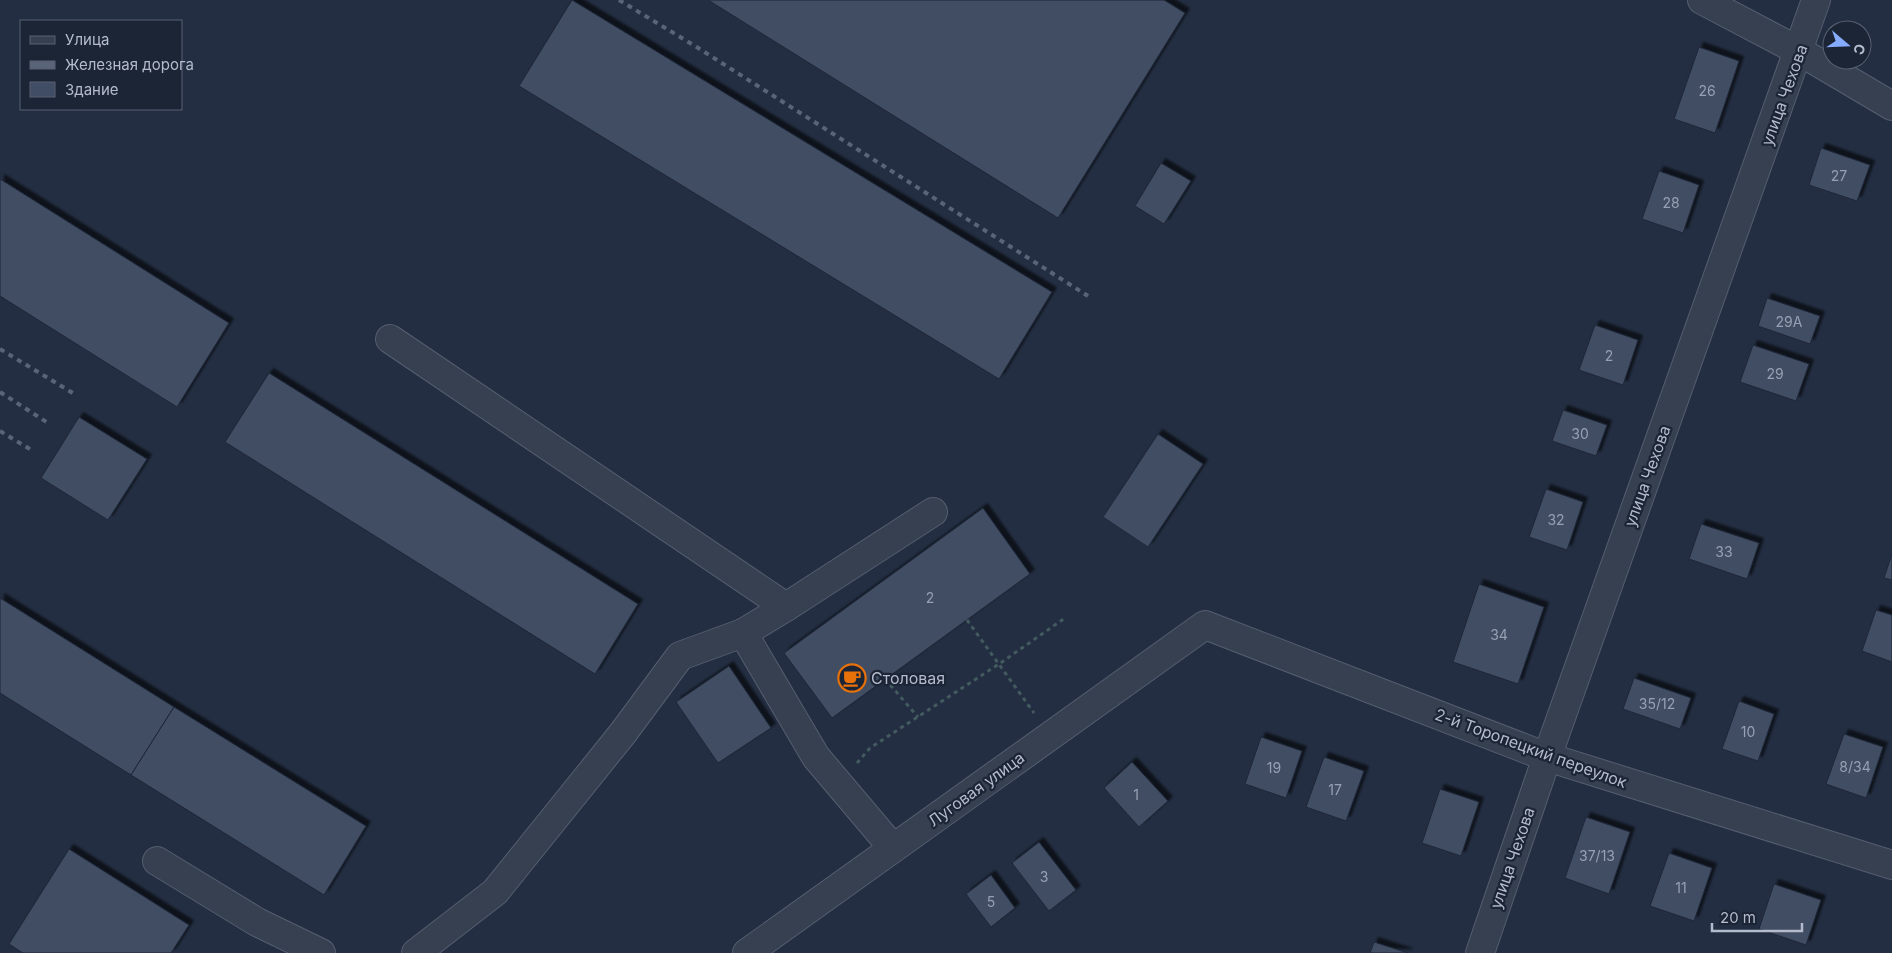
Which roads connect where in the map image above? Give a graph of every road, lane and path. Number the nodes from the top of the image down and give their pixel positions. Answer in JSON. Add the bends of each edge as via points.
{"nodes":[{"id":1,"x":1702,"y":0,"type":"edge"},
{"id":2,"x":1816,"y":0,"type":"edge"},
{"id":3,"x":1799,"y":51,"type":"junction"},
{"id":4,"x":1892,"y":106,"type":"edge"},
{"id":5,"x":390,"y":339,"type":"dead end"},
{"id":6,"x":933,"y":512,"type":"dead end"},
{"id":7,"x":786,"y":607,"type":"junction"},
{"id":8,"x":1065,"y":618,"type":"dead end"},
{"id":9,"x":967,"y":620,"type":"dead end"},
{"id":10,"x":1205,"y":625,"type":"joint"},
{"id":11,"x":743,"y":633,"type":"junction"},
{"id":12,"x":999,"y":664,"type":"junction"},
{"id":13,"x":886,"y":679,"type":"dead end"},
{"id":14,"x":918,"y":717,"type":"junction"},
{"id":15,"x":1050,"y":736,"type":"junction"},
{"id":16,"x":1547,"y":757,"type":"junction"},
{"id":17,"x":838,"y":784,"type":"junction"},
{"id":18,"x":893,"y":848,"type":"junction"},
{"id":19,"x":157,"y":861,"type":"dead end"},
{"id":20,"x":1892,"y":865,"type":"edge"},
{"id":21,"x":321,"y":953,"type":"edge"},
{"id":22,"x":416,"y":953,"type":"edge"},
{"id":23,"x":747,"y":953,"type":"edge"},
{"id":24,"x":1480,"y":953,"type":"edge"}],
"edges":[{"from":1,"to":3,"type":"street"},
{"from":2,"to":3,"type":"street","name":"улица Чехова"},
{"from":3,"to":4,"type":"street"},
{"from":3,"to":16,"type":"street","name":"улица Чехова"},
{"from":5,"to":7,"type":"street"},
{"from":6,"to":7,"type":"street"},
{"from":7,"to":11,"type":"street"},
{"from":8,"to":12,"type":"path"},
{"from":9,"to":12,"type":"path"},
{"from":10,"to":15,"type":"street","name":"Луговая улица"},
{"from":10,"to":16,"type":"street","name":"2-й Торопецкий переулок"},
{"from":11,"to":17,"type":"street","via":[[816,757]]},
{"from":11,"to":22,"type":"street","via":[[680,656],[623,733],[495,892]]},
{"from":12,"to":14,"type":"path"},
{"from":12,"to":15,"type":"path"},
{"from":13,"to":14,"type":"path"},
{"from":14,"to":17,"type":"path","via":[[870,748]]},
{"from":15,"to":18,"type":"street","name":"Луговая улица"},
{"from":16,"to":20,"type":"street","name":"2-й Торопецкий переулок"},
{"from":16,"to":24,"type":"street","name":"улица Чехова"},
{"from":17,"to":18,"type":"street"},
{"from":18,"to":23,"type":"street","name":"Луговая улица"},
{"from":19,"to":21,"type":"street","via":[[257,922]]}]}
